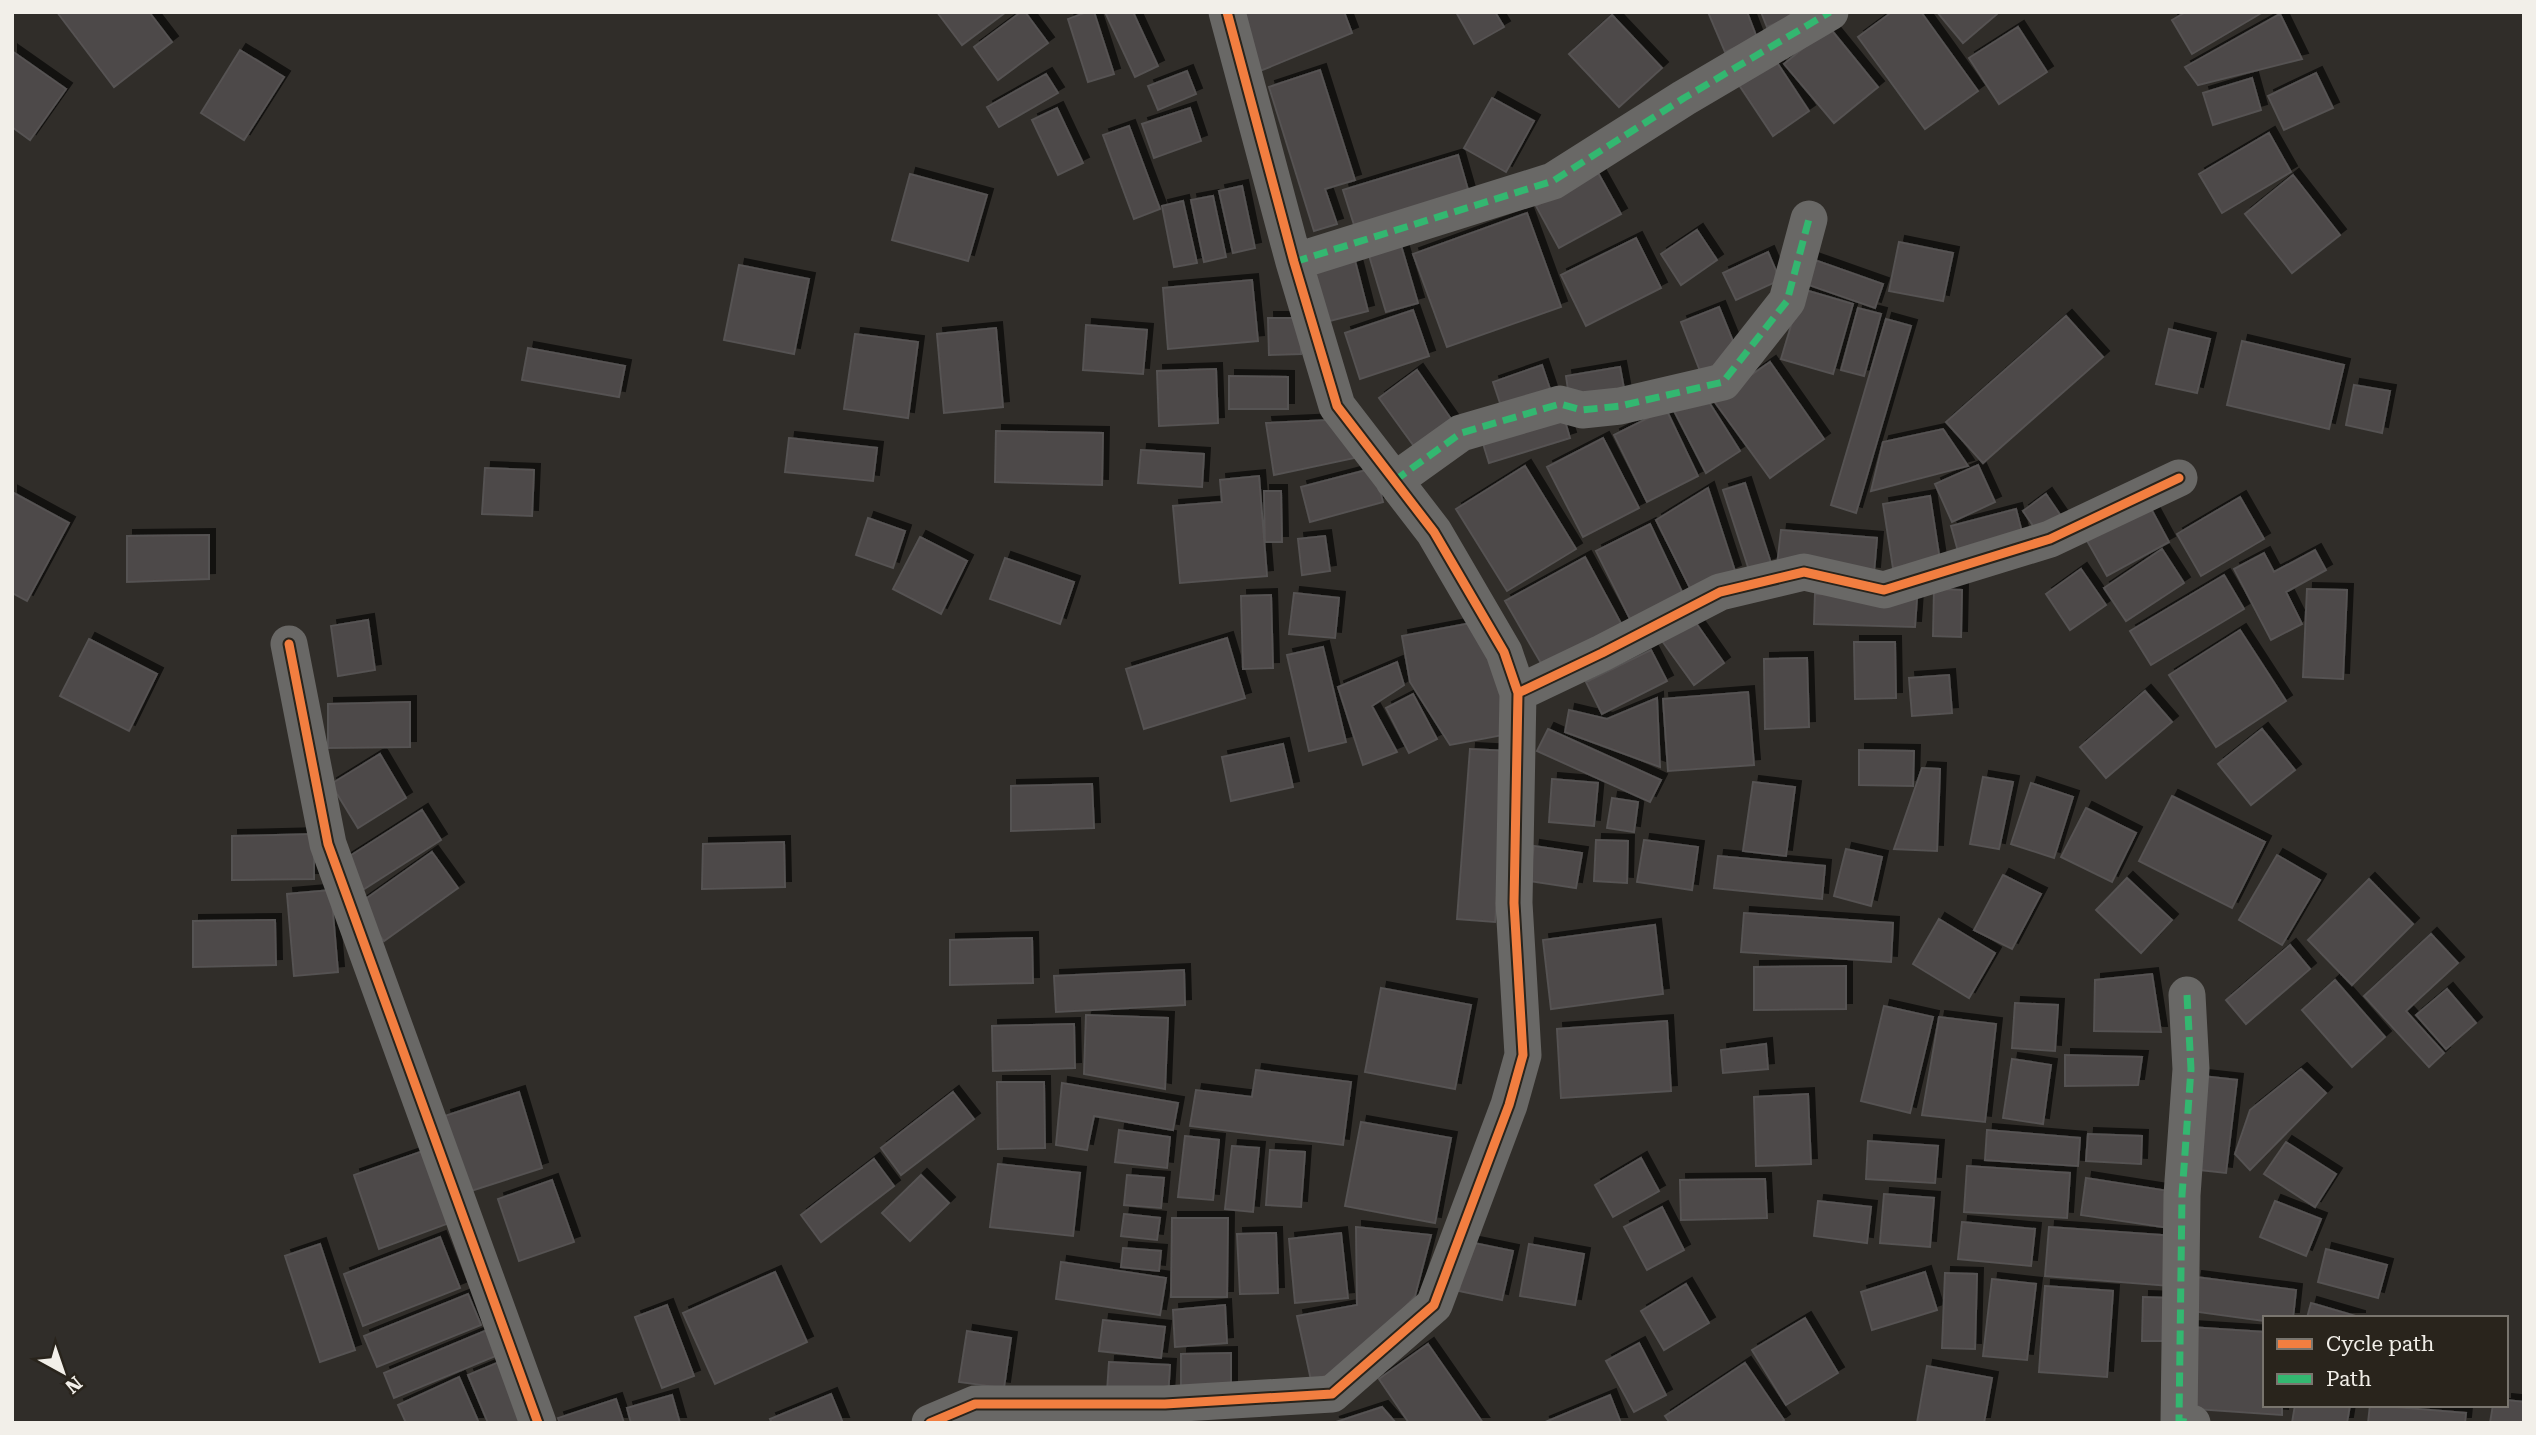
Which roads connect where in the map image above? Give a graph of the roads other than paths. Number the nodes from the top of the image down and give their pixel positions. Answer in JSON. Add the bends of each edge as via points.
{"nodes":[{"id":1,"x":1227,"y":12,"type":"edge"},
{"id":2,"x":1830,"y":12,"type":"edge"},
{"id":3,"x":1809,"y":219,"type":"dead end"},
{"id":4,"x":1294,"y":262,"type":"junction"},
{"id":5,"x":2179,"y":478,"type":"dead end"},
{"id":6,"x":1394,"y":481,"type":"junction"},
{"id":7,"x":289,"y":644,"type":"dead end"},
{"id":8,"x":1518,"y":693,"type":"junction"},
{"id":9,"x":2188,"y":995,"type":"dead end"},
{"id":10,"x":2184,"y":1422,"type":"edge"},
{"id":11,"x":538,"y":1423,"type":"edge"},
{"id":12,"x":930,"y":1423,"type":"edge"}],
"edges":[{"from":1,"to":4,"type":"street"},
{"from":2,"to":4,"type":"street","via":[[1553,181]]},
{"from":3,"to":6,"type":"street","via":[[1787,300],[1723,382],[1620,406],[1582,410],[1560,404],[1483,426],[1461,433]]},
{"from":4,"to":6,"type":"street","via":[[1337,406]]},
{"from":5,"to":8,"type":"street","via":[[2050,539],[1884,590],[1804,572],[1720,592]]},
{"from":6,"to":8,"type":"street","via":[[1434,532],[1504,652]]},
{"from":7,"to":11,"type":"street","via":[[327,844]]},
{"from":8,"to":12,"type":"street","via":[[1514,903],[1523,1055],[1509,1105],[1434,1305],[1332,1394],[1165,1404],[975,1404]]},
{"from":9,"to":10,"type":"street","via":[[2191,1069],[2182,1195]]}]}
